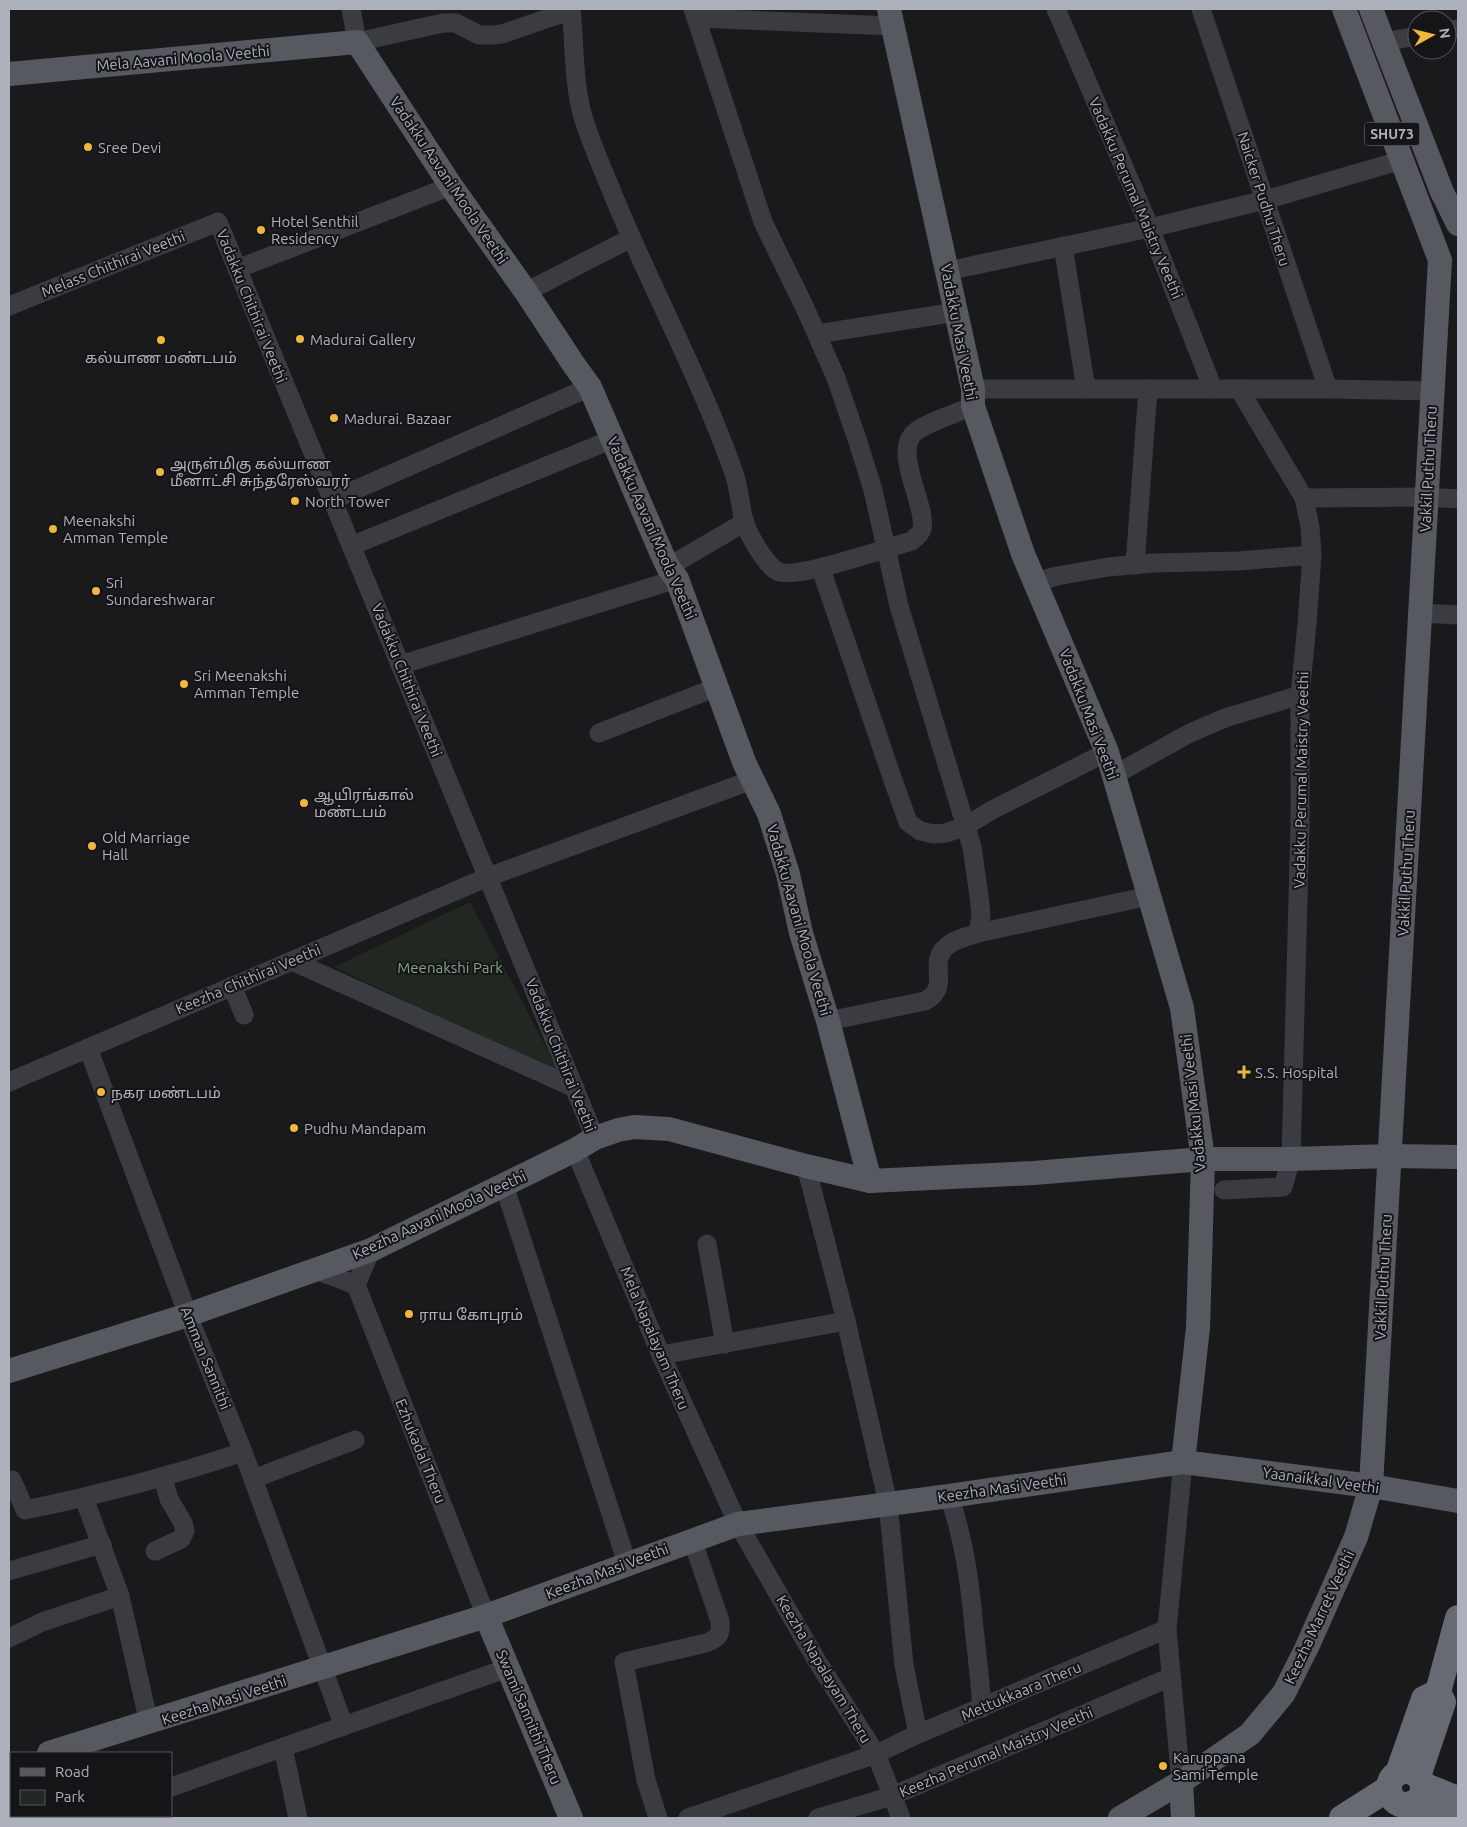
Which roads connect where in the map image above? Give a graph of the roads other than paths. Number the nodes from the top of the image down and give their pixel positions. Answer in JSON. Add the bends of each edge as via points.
{"nodes":[{"id":1,"x":352,"y":9,"type":"edge"},
{"id":2,"x":567,"y":9,"type":"edge"},
{"id":3,"x":571,"y":9,"type":"edge"},
{"id":4,"x":1056,"y":9,"type":"edge"},
{"id":5,"x":1201,"y":9,"type":"edge"},
{"id":6,"x":1344,"y":9,"type":"edge"},
{"id":7,"x":1371,"y":9,"type":"edge"},
{"id":8,"x":694,"y":14,"type":"edge"},
{"id":9,"x":891,"y":17,"type":"edge"},
{"id":10,"x":1407,"y":38,"type":"edge"},
{"id":11,"x":357,"y":42,"type":"junction"},
{"id":12,"x":1384,"y":42,"type":"junction"},
{"id":13,"x":9,"y":74,"type":"edge"},
{"id":14,"x":1402,"y":160,"type":"junction"},
{"id":15,"x":451,"y":186,"type":"junction"},
{"id":16,"x":1264,"y":200,"type":"junction"},
{"id":17,"x":218,"y":222,"type":"joint"},
{"id":18,"x":1458,"y":224,"type":"edge"},
{"id":19,"x":1150,"y":228,"type":"junction"},
{"id":20,"x":631,"y":238,"type":"junction"},
{"id":21,"x":1063,"y":246,"type":"junction"},
{"id":22,"x":1449,"y":258,"type":"edge"},
{"id":23,"x":237,"y":269,"type":"junction"},
{"id":24,"x":947,"y":271,"type":"junction"},
{"id":25,"x":526,"y":292,"type":"junction"},
{"id":26,"x":9,"y":306,"type":"edge"},
{"id":27,"x":956,"y":312,"type":"junction"},
{"id":28,"x":817,"y":334,"type":"junction"},
{"id":29,"x":590,"y":387,"type":"junction"},
{"id":30,"x":1086,"y":389,"type":"junction"},
{"id":31,"x":1148,"y":389,"type":"junction"},
{"id":32,"x":1213,"y":389,"type":"junction"},
{"id":33,"x":1239,"y":389,"type":"junction"},
{"id":34,"x":1328,"y":389,"type":"junction"},
{"id":35,"x":1433,"y":391,"type":"junction"},
{"id":36,"x":973,"y":398,"type":"junction"},
{"id":37,"x":613,"y":439,"type":"junction"},
{"id":38,"x":1427,"y":497,"type":"junction"},
{"id":39,"x":1304,"y":498,"type":"junction"},
{"id":40,"x":1458,"y":499,"type":"edge"},
{"id":41,"x":332,"y":500,"type":"junction"},
{"id":42,"x":745,"y":522,"type":"junction"},
{"id":43,"x":351,"y":546,"type":"junction"},
{"id":44,"x":885,"y":548,"type":"junction"},
{"id":45,"x":1312,"y":555,"type":"junction"},
{"id":46,"x":1135,"y":565,"type":"junction"},
{"id":47,"x":821,"y":569,"type":"junction"},
{"id":48,"x":673,"y":573,"type":"junction"},
{"id":49,"x":1036,"y":582,"type":"junction"},
{"id":50,"x":1420,"y":613,"type":"junction"},
{"id":51,"x":1458,"y":615,"type":"edge"},
{"id":52,"x":400,"y":664,"type":"junction"},
{"id":53,"x":717,"y":687,"type":"junction"},
{"id":54,"x":1300,"y":695,"type":"junction"},
{"id":55,"x":599,"y":733,"type":"dead end"},
{"id":56,"x":1107,"y":752,"type":"junction"},
{"id":57,"x":1114,"y":775,"type":"junction"},
{"id":58,"x":752,"y":780,"type":"junction"},
{"id":59,"x":966,"y":826,"type":"junction"},
{"id":60,"x":488,"y":877,"type":"junction"},
{"id":61,"x":1148,"y":896,"type":"junction"},
{"id":62,"x":978,"y":933,"type":"junction"},
{"id":63,"x":292,"y":961,"type":"junction"},
{"id":64,"x":232,"y":986,"type":"junction"},
{"id":65,"x":244,"y":1015,"type":"dead end"},
{"id":66,"x":828,"y":1021,"type":"junction"},
{"id":67,"x":88,"y":1048,"type":"junction"},
{"id":68,"x":9,"y":1082,"type":"edge"},
{"id":69,"x":574,"y":1088,"type":"junction"},
{"id":70,"x":585,"y":1144,"type":"junction"},
{"id":71,"x":1390,"y":1156,"type":"junction"},
{"id":72,"x":1458,"y":1157,"type":"edge"},
{"id":73,"x":1291,"y":1159,"type":"junction"},
{"id":74,"x":1203,"y":1160,"type":"junction"},
{"id":75,"x":806,"y":1166,"type":"junction"},
{"id":76,"x":870,"y":1181,"type":"junction"},
{"id":77,"x":504,"y":1185,"type":"junction"},
{"id":78,"x":1224,"y":1190,"type":"dead end"},
{"id":79,"x":707,"y":1244,"type":"dead end"},
{"id":80,"x":371,"y":1250,"type":"junction"},
{"id":81,"x":316,"y":1270,"type":"junction"},
{"id":82,"x":356,"y":1286,"type":"junction"},
{"id":83,"x":188,"y":1315,"type":"junction"},
{"id":84,"x":846,"y":1322,"type":"junction"},
{"id":85,"x":725,"y":1344,"type":"junction"},
{"id":86,"x":661,"y":1355,"type":"junction"},
{"id":87,"x":9,"y":1371,"type":"edge"},
{"id":88,"x":355,"y":1440,"type":"dead end"},
{"id":89,"x":243,"y":1452,"type":"junction"},
{"id":90,"x":1183,"y":1462,"type":"junction"},
{"id":91,"x":163,"y":1478,"type":"junction"},
{"id":92,"x":9,"y":1480,"type":"edge"},
{"id":93,"x":253,"y":1480,"type":"junction"},
{"id":94,"x":1371,"y":1486,"type":"junction"},
{"id":95,"x":949,"y":1496,"type":"junction"},
{"id":96,"x":84,"y":1498,"type":"junction"},
{"id":97,"x":1458,"y":1501,"type":"edge"},
{"id":98,"x":888,"y":1503,"type":"junction"},
{"id":99,"x":738,"y":1524,"type":"junction"},
{"id":100,"x":692,"y":1539,"type":"junction"},
{"id":101,"x":102,"y":1544,"type":"junction"},
{"id":102,"x":155,"y":1551,"type":"dead end"},
{"id":103,"x":627,"y":1563,"type":"junction"},
{"id":104,"x":9,"y":1570,"type":"edge"},
{"id":105,"x":120,"y":1596,"type":"junction"},
{"id":106,"x":486,"y":1616,"type":"junction"},
{"id":107,"x":1458,"y":1618,"type":"edge"},
{"id":108,"x":1167,"y":1629,"type":"junction"},
{"id":109,"x":9,"y":1638,"type":"edge"},
{"id":110,"x":322,"y":1668,"type":"junction"},
{"id":111,"x":508,"y":1668,"type":"junction"},
{"id":112,"x":1171,"y":1677,"type":"junction"},
{"id":113,"x":982,"y":1708,"type":"junction"},
{"id":114,"x":149,"y":1723,"type":"junction"},
{"id":115,"x":344,"y":1726,"type":"junction"},
{"id":116,"x":918,"y":1734,"type":"junction"},
{"id":117,"x":283,"y":1748,"type":"junction"},
{"id":118,"x":73,"y":1750,"type":"edge"},
{"id":119,"x":57,"y":1752,"type":"edge"},
{"id":120,"x":876,"y":1754,"type":"junction"},
{"id":121,"x":1181,"y":1782,"type":"junction"},
{"id":122,"x":172,"y":1787,"type":"edge"},
{"id":123,"x":892,"y":1796,"type":"junction"},
{"id":124,"x":1422,"y":1798,"type":"edge"},
{"id":125,"x":298,"y":1818,"type":"edge"},
{"id":126,"x":571,"y":1818,"type":"edge"},
{"id":127,"x":658,"y":1818,"type":"edge"},
{"id":128,"x":688,"y":1818,"type":"edge"},
{"id":129,"x":818,"y":1818,"type":"edge"},
{"id":130,"x":901,"y":1818,"type":"edge"},
{"id":131,"x":1120,"y":1818,"type":"edge"},
{"id":132,"x":1183,"y":1818,"type":"edge"},
{"id":133,"x":1342,"y":1818,"type":"edge"},
{"id":134,"x":1372,"y":1818,"type":"edge"}],
"edges":[{"from":1,"to":11,"type":"street"},
{"from":2,"to":11,"type":"street","via":[[502,34],[479,36],[456,24],[443,23]]},
{"from":3,"to":20,"type":"street","via":[[574,69],[583,116]]},
{"from":4,"to":19,"type":"street","name":"Vadakku Perumal Maistry Veethi"},
{"from":5,"to":16,"type":"street","name":"Naicker Pudhu Theru"},
{"from":6,"to":14,"type":"main road","number":"SHU73"},
{"from":7,"to":12,"type":"main road","number":"SHU73"},
{"from":8,"to":9,"type":"street"},
{"from":8,"to":28,"type":"street","via":[[764,222]]},
{"from":9,"to":24,"type":"main road","name":"Vadakku Masi Veethi"},
{"from":10,"to":12,"type":"street"},
{"from":11,"to":13,"type":"main road","name":"Mela Aavani Moola Veethi"},
{"from":11,"to":15,"type":"main road","name":"Vadakku Aavani Moola Veethi"},
{"from":12,"to":18,"type":"main road","number":"SHU73","via":[[1442,192]]},
{"from":14,"to":16,"type":"street"},
{"from":14,"to":22,"type":"main road","number":"SHU73"},
{"from":15,"to":23,"type":"street"},
{"from":15,"to":25,"type":"main road","name":"Vadakku Aavani Moola Veethi"},
{"from":16,"to":19,"type":"street"},
{"from":16,"to":34,"type":"street","name":"Naicker Pudhu Theru"},
{"from":17,"to":23,"type":"street","name":"Vadakku Chithirai Veethi"},
{"from":17,"to":26,"type":"street","name":"Melass Chithirai Veethi"},
{"from":19,"to":21,"type":"street"},
{"from":19,"to":32,"type":"street","name":"Vadakku Perumal Maistry Veethi"},
{"from":20,"to":25,"type":"street"},
{"from":20,"to":42,"type":"street","via":[[720,435],[735,475]]},
{"from":21,"to":24,"type":"street"},
{"from":21,"to":30,"type":"street"},
{"from":22,"to":35,"type":"main road","name":"Vakkil Puthu Theru"},
{"from":23,"to":41,"type":"street","name":"Vadakku Chithirai Veethi"},
{"from":24,"to":27,"type":"main road","name":"Vadakku Masi Veethi"},
{"from":25,"to":29,"type":"main road","name":"Vadakku Aavani Moola Veethi"},
{"from":27,"to":28,"type":"street"},
{"from":27,"to":36,"type":"main road","name":"Vadakku Masi Veethi"},
{"from":28,"to":44,"type":"street","via":[[858,442],[873,490]]},
{"from":29,"to":37,"type":"main road","name":"Vadakku Aavani Moola Veethi"},
{"from":29,"to":41,"type":"street"},
{"from":30,"to":31,"type":"street"},
{"from":30,"to":36,"type":"street"},
{"from":31,"to":32,"type":"street"},
{"from":31,"to":46,"type":"street"},
{"from":32,"to":33,"type":"street"},
{"from":33,"to":34,"type":"street"},
{"from":33,"to":39,"type":"street","name":"Vadakku Perumal Maistry Veethi"},
{"from":34,"to":35,"type":"street"},
{"from":35,"to":38,"type":"main road","name":"Vakkil Puthu Theru"},
{"from":36,"to":44,"type":"street","via":[[912,435],[908,463],[921,531],[912,541]]},
{"from":36,"to":49,"type":"main road","name":"Vadakku Masi Veethi","via":[[1023,554]]},
{"from":37,"to":43,"type":"street"},
{"from":37,"to":48,"type":"main road","name":"Vadakku Aavani Moola Veethi"},
{"from":38,"to":39,"type":"street"},
{"from":38,"to":40,"type":"street"},
{"from":38,"to":50,"type":"main road","name":"Vakkil Puthu Theru"},
{"from":39,"to":45,"type":"street","name":"Vadakku Perumal Maistry Veethi"},
{"from":41,"to":43,"type":"street","name":"Vadakku Chithirai Veethi"},
{"from":42,"to":47,"type":"street","via":[[763,556],[778,572]]},
{"from":42,"to":48,"type":"street"},
{"from":43,"to":52,"type":"street","name":"Vadakku Chithirai Veethi"},
{"from":44,"to":47,"type":"street"},
{"from":44,"to":59,"type":"street","via":[[899,606]]},
{"from":45,"to":46,"type":"street","via":[[1238,562]]},
{"from":45,"to":54,"type":"street","name":"Vadakku Perumal Maistry Veethi"},
{"from":46,"to":49,"type":"street","via":[[1108,567]]},
{"from":47,"to":59,"type":"street","via":[[908,822],[933,834]]},
{"from":48,"to":52,"type":"street"},
{"from":48,"to":53,"type":"main road","name":"Vadakku Aavani Moola Veethi"},
{"from":49,"to":56,"type":"main road","name":"Vadakku Masi Veethi"},
{"from":50,"to":51,"type":"street"},
{"from":50,"to":71,"type":"main road","name":"Vakkil Puthu Theru"},
{"from":52,"to":60,"type":"street","name":"Vadakku Chithirai Veethi"},
{"from":53,"to":55,"type":"street"},
{"from":53,"to":58,"type":"main road","name":"Vadakku Aavani Moola Veethi"},
{"from":54,"to":57,"type":"street","via":[[1225,718],[1190,733]]},
{"from":54,"to":73,"type":"street","name":"Vadakku Perumal Maistry Veethi","via":[[1300,824]]},
{"from":56,"to":57,"type":"main road","name":"Vadakku Masi Veethi"},
{"from":56,"to":59,"type":"street"},
{"from":57,"to":61,"type":"main road","name":"Vadakku Masi Veethi"},
{"from":58,"to":60,"type":"street","name":"Keezha Chithirai Veethi"},
{"from":58,"to":66,"type":"main road","name":"Vadakku Aavani Moola Veethi","via":[[769,814],[788,874],[801,933]]},
{"from":59,"to":62,"type":"street","via":[[980,896]]},
{"from":60,"to":63,"type":"street","name":"Keezha Chithirai Veethi"},
{"from":60,"to":69,"type":"street","name":"Vadakku Chithirai Veethi"},
{"from":61,"to":62,"type":"street"},
{"from":61,"to":74,"type":"main road","name":"Vadakku Masi Veethi","via":[[1182,1008]]},
{"from":62,"to":66,"type":"street","via":[[954,942],[941,952],[938,984],[932,997]]},
{"from":63,"to":64,"type":"street","name":"Keezha Chithirai Veethi"},
{"from":63,"to":69,"type":"street"},
{"from":64,"to":65,"type":"street"},
{"from":64,"to":67,"type":"street","name":"Keezha Chithirai Veethi"},
{"from":66,"to":76,"type":"main road","name":"Vadakku Aavani Moola Veethi"},
{"from":67,"to":68,"type":"street","name":"Keezha Chithirai Veethi"},
{"from":67,"to":83,"type":"street","name":"Amman Sannithi"},
{"from":69,"to":70,"type":"street","name":"Vadakku Chithirai Veethi"},
{"from":70,"to":75,"type":"main road","name":"Keezha Aavani Moola Veethi","via":[[618,1130],[669,1129]]},
{"from":70,"to":77,"type":"main road","name":"Keezha Aavani Moola Veethi"},
{"from":70,"to":86,"type":"street","name":"Mela Napalayam Theru"},
{"from":71,"to":72,"type":"main road","name":"Keezha Aavani Moola Veethi"},
{"from":71,"to":73,"type":"main road","name":"Keezha Aavani Moola Veethi"},
{"from":71,"to":94,"type":"main road","name":"Vakkil Puthu Theru"},
{"from":73,"to":74,"type":"main road","name":"Keezha Aavani Moola Veethi"},
{"from":73,"to":78,"type":"street","name":"Vadakku Perumal Maistry Veethi","via":[[1283,1187]]},
{"from":74,"to":76,"type":"main road","name":"Keezha Aavani Moola Veethi"},
{"from":74,"to":90,"type":"main road","name":"Vadakku Masi Veethi","via":[[1198,1328]]},
{"from":75,"to":76,"type":"main road","name":"Keezha Aavani Moola Veethi"},
{"from":75,"to":84,"type":"street"},
{"from":77,"to":80,"type":"main road","name":"Keezha Aavani Moola Veethi"},
{"from":77,"to":103,"type":"street"},
{"from":79,"to":85,"type":"street"},
{"from":80,"to":81,"type":"main road","name":"Keezha Aavani Moola Veethi","via":[[342,1252]]},
{"from":80,"to":82,"type":"street"},
{"from":81,"to":82,"type":"street"},
{"from":81,"to":83,"type":"main road","name":"Keezha Aavani Moola Veethi"},
{"from":82,"to":106,"type":"street","name":"Ezhukadal Theru"},
{"from":83,"to":87,"type":"main road","name":"Keezha Aavani Moola Veethi"},
{"from":83,"to":89,"type":"street","name":"Amman Sannithi"},
{"from":84,"to":85,"type":"street"},
{"from":84,"to":98,"type":"street"},
{"from":85,"to":86,"type":"street"},
{"from":86,"to":99,"type":"street","name":"Mela Napalayam Theru"},
{"from":88,"to":93,"type":"street"},
{"from":89,"to":91,"type":"street"},
{"from":89,"to":93,"type":"street","name":"Amman Sannithi"},
{"from":90,"to":94,"type":"main road","name":"Yaanaikkal Veethi"},
{"from":90,"to":95,"type":"main road","name":"Keezha Masi Veethi"},
{"from":90,"to":108,"type":"street"},
{"from":91,"to":96,"type":"street"},
{"from":91,"to":102,"type":"street","via":[[169,1499],[185,1531],[181,1539]]},
{"from":92,"to":96,"type":"street","via":[[12,1480],[25,1510]]},
{"from":93,"to":110,"type":"street","name":"Amman Sannithi"},
{"from":94,"to":97,"type":"main road","name":"Yaanaikkal Veethi"},
{"from":94,"to":121,"type":"main road","name":"Keezha Marret Veethi","via":[[1356,1537],[1284,1693],[1250,1734]]},
{"from":95,"to":98,"type":"main road","name":"Keezha Masi Veethi"},
{"from":95,"to":113,"type":"street","via":[[966,1558]]},
{"from":96,"to":101,"type":"street"},
{"from":98,"to":99,"type":"main road","name":"Keezha Masi Veethi"},
{"from":98,"to":116,"type":"street","via":[[904,1665]]},
{"from":99,"to":100,"type":"main road","name":"Keezha Masi Veethi"},
{"from":99,"to":120,"type":"street","name":"Keezha Napalayam Theru","via":[[817,1661]]},
{"from":100,"to":103,"type":"main road","name":"Keezha Masi Veethi"},
{"from":100,"to":127,"type":"street","via":[[720,1621],[721,1633],[706,1643],[624,1662],[646,1780]]},
{"from":101,"to":104,"type":"street"},
{"from":101,"to":105,"type":"street"},
{"from":103,"to":106,"type":"main road","name":"Keezha Masi Veethi"},
{"from":105,"to":109,"type":"street","via":[[42,1622]]},
{"from":105,"to":114,"type":"street"},
{"from":106,"to":110,"type":"main road","name":"Keezha Masi Veethi"},
{"from":106,"to":111,"type":"main road","name":"Swami Sannithi Theru"},
{"from":107,"to":124,"type":"highway","via":[[1438,1692],[1443,1702]]},
{"from":108,"to":112,"type":"street"},
{"from":108,"to":113,"type":"street","name":"Mettukkaara Theru"},
{"from":110,"to":114,"type":"main road","name":"Keezha Masi Veethi"},
{"from":110,"to":115,"type":"street","name":"Amman Sannithi"},
{"from":111,"to":115,"type":"street"},
{"from":111,"to":126,"type":"main road","name":"Swami Sannithi Theru"},
{"from":112,"to":121,"type":"street"},
{"from":112,"to":123,"type":"street","name":"Keezha Perumal Maistry Veethi"},
{"from":113,"to":116,"type":"street","name":"Mettukkaara Theru"},
{"from":114,"to":118,"type":"main road","name":"Keezha Masi Veethi"},
{"from":115,"to":117,"type":"street"},
{"from":116,"to":120,"type":"street","name":"Mettukkaara Theru"},
{"from":117,"to":122,"type":"street"},
{"from":117,"to":125,"type":"street"},
{"from":118,"to":119,"type":"main road","name":"Keezha Masi Veethi"},
{"from":120,"to":123,"type":"street","name":"Keezha Napalayam Theru"},
{"from":120,"to":128,"type":"street","name":"Mettukkaara Theru"},
{"from":121,"to":131,"type":"main road","name":"Keezha Marret Veethi"},
{"from":121,"to":132,"type":"main road"},
{"from":123,"to":129,"type":"street","name":"Keezha Perumal Maistry Veethi"},
{"from":123,"to":130,"type":"street","name":"Keezha Napalayam Theru"},
{"from":124,"to":133,"type":"highway"},
{"from":124,"to":134,"type":"highway"}]}
